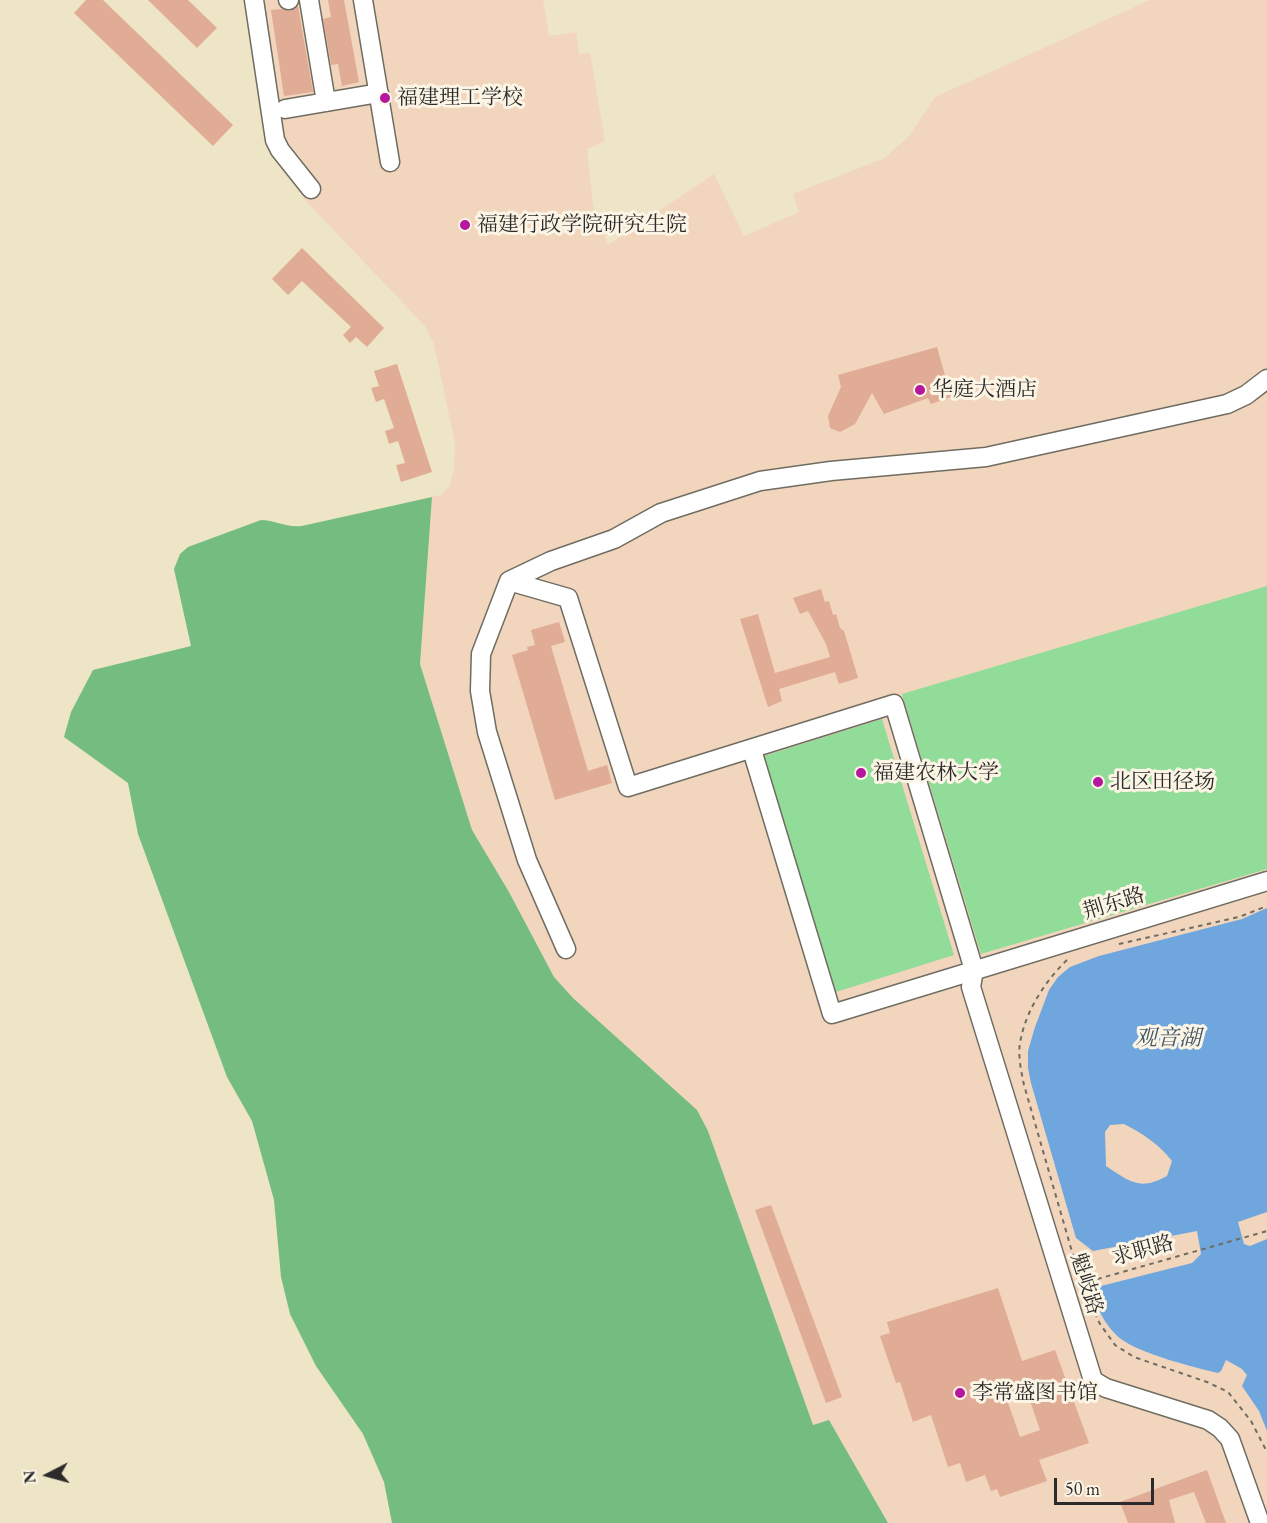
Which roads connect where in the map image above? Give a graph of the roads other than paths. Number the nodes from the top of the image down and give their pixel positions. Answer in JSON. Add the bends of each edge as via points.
{"nodes":[{"id":1,"x":254,"y":0,"type":"edge"},
{"id":2,"x":309,"y":0,"type":"edge"},
{"id":3,"x":363,"y":0,"type":"edge"},
{"id":4,"x":379,"y":93,"type":"junction"},
{"id":5,"x":326,"y":102,"type":"junction"},
{"id":6,"x":285,"y":109,"type":"dead end"},
{"id":7,"x":390,"y":162,"type":"dead end"},
{"id":8,"x":311,"y":189,"type":"dead end"},
{"id":9,"x":1267,"y":379,"type":"edge"},
{"id":10,"x":509,"y":581,"type":"junction"},
{"id":11,"x":752,"y":750,"type":"junction"},
{"id":12,"x":1267,"y":881,"type":"edge"},
{"id":13,"x":566,"y":949,"type":"dead end"},
{"id":14,"x":974,"y":970,"type":"junction"},
{"id":15,"x":1260,"y":1523,"type":"edge"}],
"edges":[{"from":1,"to":8,"type":"street","via":[[276,140]]},
{"from":2,"to":5,"type":"street"},
{"from":3,"to":4,"type":"street"},
{"from":4,"to":5,"type":"street"},
{"from":4,"to":7,"type":"street"},
{"from":5,"to":6,"type":"street"},
{"from":9,"to":10,"type":"street","via":[[1227,404],[986,457],[760,481],[662,513],[614,539]]},
{"from":10,"to":11,"type":"street","via":[[568,598],[628,787]]},
{"from":10,"to":13,"type":"street","via":[[481,654],[480,691],[487,732],[527,860]]},
{"from":11,"to":14,"type":"street","name":"荆东路","via":[[832,1014]]},
{"from":11,"to":14,"type":"street","name":"魁岐路","via":[[894,704]]},
{"from":12,"to":14,"type":"street","name":"荆东路"},
{"from":14,"to":15,"type":"street","name":"魁岐路","via":[[971,987],[1094,1381],[1208,1420],[1220,1428],[1230,1439]]}]}
